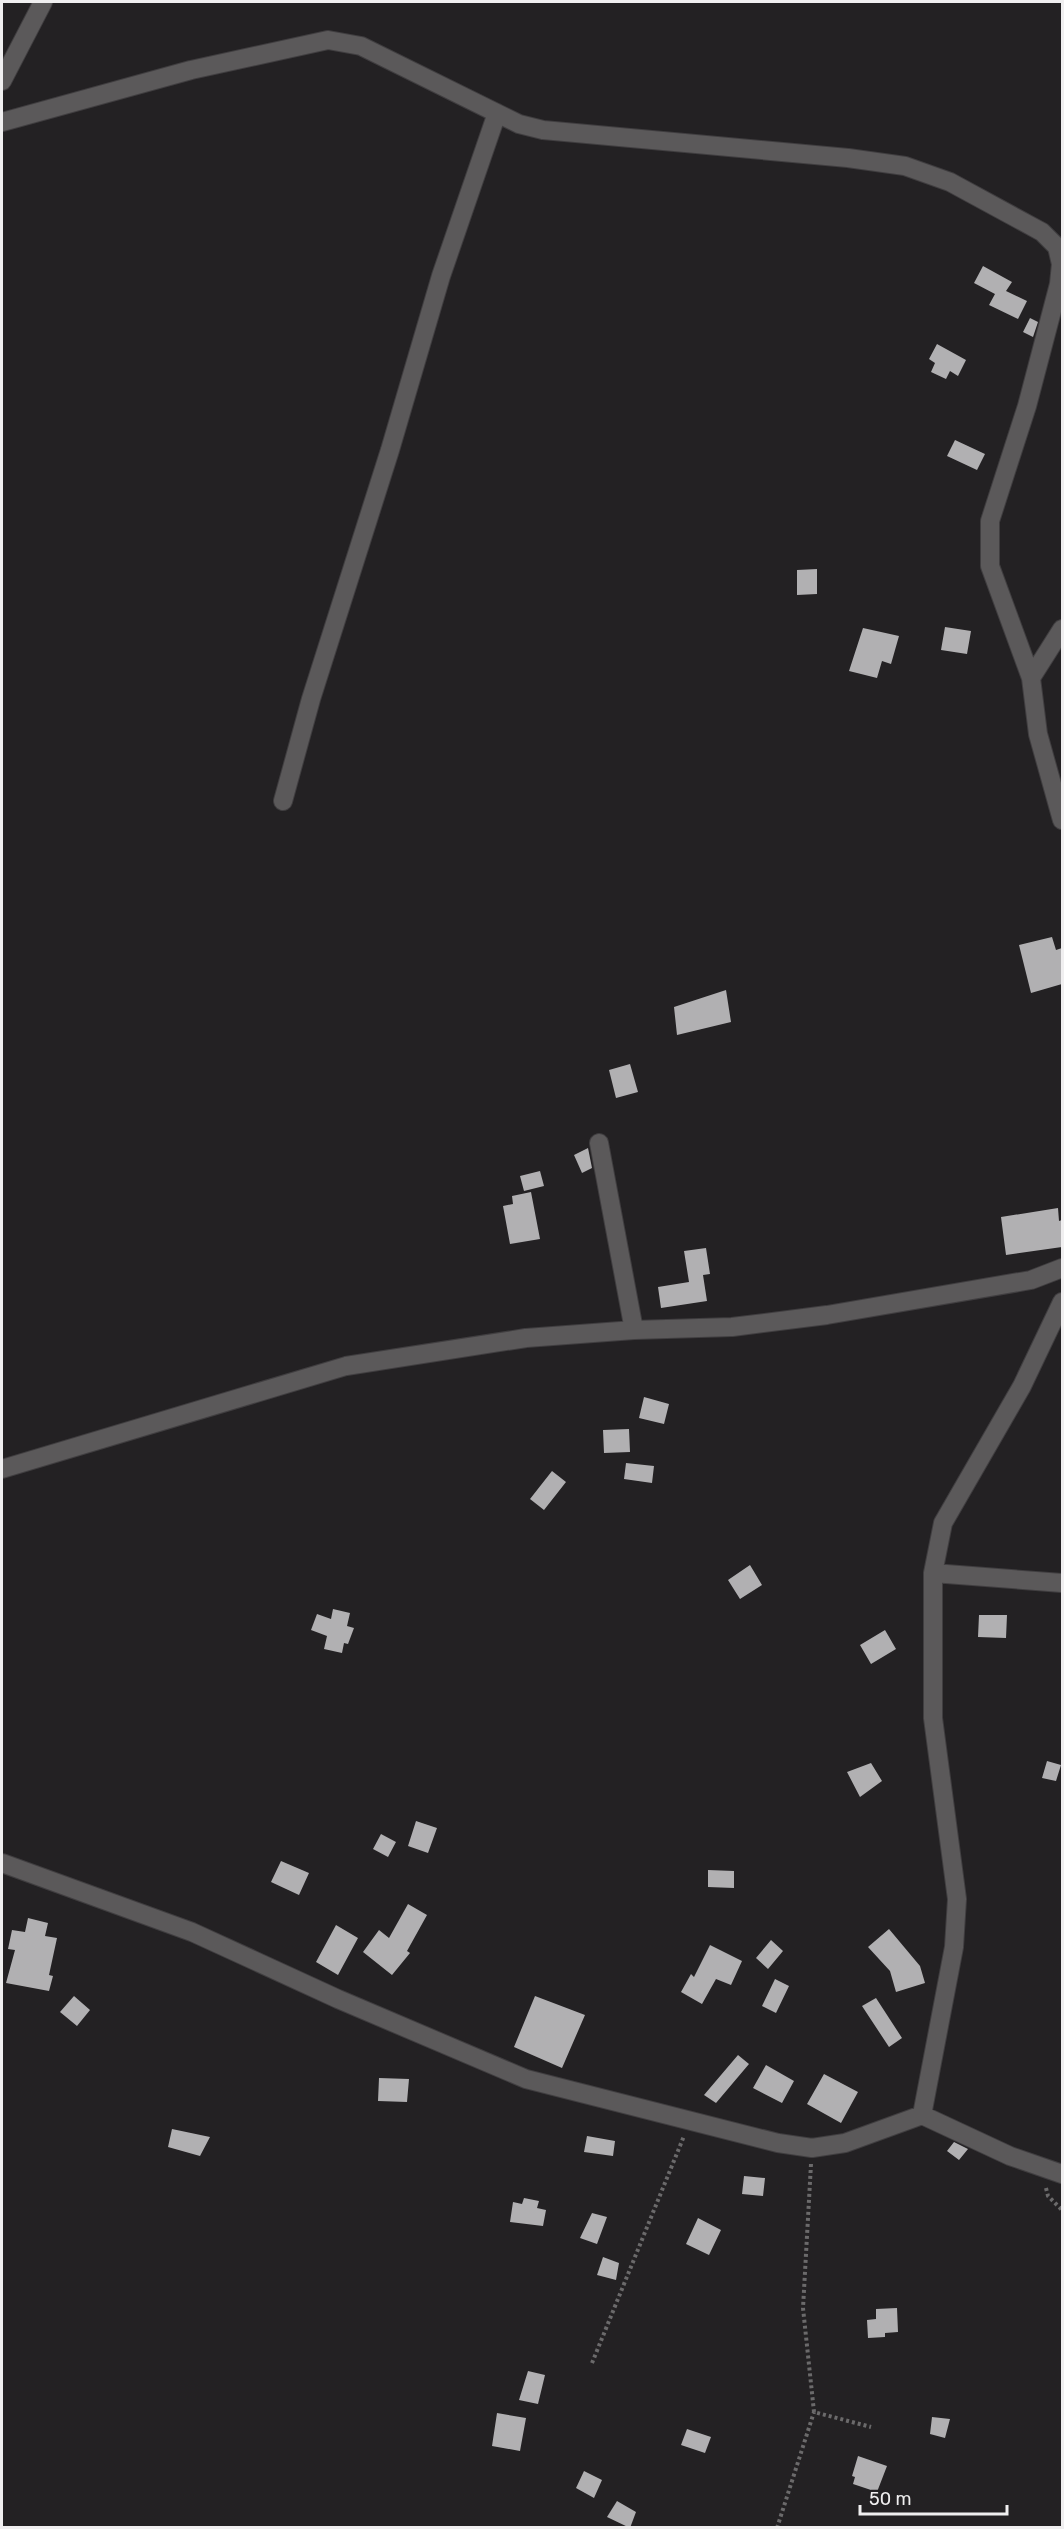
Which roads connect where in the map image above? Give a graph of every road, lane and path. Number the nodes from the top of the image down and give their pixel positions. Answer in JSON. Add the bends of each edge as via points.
{"nodes":[{"id":1,"x":43,"y":2,"type":"edge"},
{"id":2,"x":2,"y":81,"type":"edge"},
{"id":3,"x":497,"y":113,"type":"junction"},
{"id":4,"x":2,"y":122,"type":"edge"},
{"id":5,"x":1062,"y":264,"type":"edge"},
{"id":6,"x":1062,"y":628,"type":"edge"},
{"id":7,"x":1031,"y":678,"type":"junction"},
{"id":8,"x":283,"y":801,"type":"dead end"},
{"id":9,"x":1062,"y":820,"type":"edge"},
{"id":10,"x":599,"y":1143,"type":"dead end"},
{"id":11,"x":1062,"y":1268,"type":"edge"},
{"id":12,"x":1062,"y":1302,"type":"edge"},
{"id":13,"x":634,"y":1330,"type":"junction"},
{"id":14,"x":2,"y":1468,"type":"edge"},
{"id":15,"x":933,"y":1573,"type":"junction"},
{"id":16,"x":1062,"y":1583,"type":"edge"},
{"id":17,"x":2,"y":1863,"type":"edge"},
{"id":18,"x":922,"y":2115,"type":"junction"},
{"id":19,"x":690,"y":2121,"type":"junction"},
{"id":20,"x":812,"y":2148,"type":"junction"},
{"id":21,"x":1062,"y":2174,"type":"edge"},
{"id":22,"x":592,"y":2363,"type":"dead end"},
{"id":23,"x":814,"y":2412,"type":"junction"},
{"id":24,"x":871,"y":2427,"type":"dead end"},
{"id":25,"x":777,"y":2528,"type":"edge"}],
"edges":[{"from":1,"to":2,"type":"street"},
{"from":3,"to":4,"type":"street","via":[[361,46],[328,40],[191,70]]},
{"from":3,"to":5,"type":"street","via":[[543,130],[905,166],[950,182],[1042,232],[1057,247]]},
{"from":3,"to":8,"type":"street","via":[[441,276]]},
{"from":5,"to":7,"type":"street","via":[[1027,406],[990,521],[990,566]]},
{"from":6,"to":7,"type":"street"},
{"from":7,"to":9,"type":"street","via":[[1038,734]]},
{"from":10,"to":13,"type":"street"},
{"from":11,"to":13,"type":"street","via":[[1031,1280],[827,1314],[732,1327]]},
{"from":12,"to":15,"type":"street","via":[[1022,1386],[943,1523]]},
{"from":13,"to":14,"type":"street","via":[[526,1338],[346,1366]]},
{"from":15,"to":16,"type":"street"},
{"from":15,"to":18,"type":"street","via":[[933,1718],[957,1899],[954,1947]]},
{"from":17,"to":19,"type":"street","via":[[192,1932],[526,2079]]},
{"from":18,"to":20,"type":"street","via":[[845,2143]]},
{"from":18,"to":21,"type":"street","via":[[1010,2156]]},
{"from":19,"to":20,"type":"street"},
{"from":19,"to":22,"type":"path"},
{"from":20,"to":23,"type":"path","via":[[803,2308]]},
{"from":23,"to":24,"type":"path"},
{"from":23,"to":25,"type":"path"}]}
